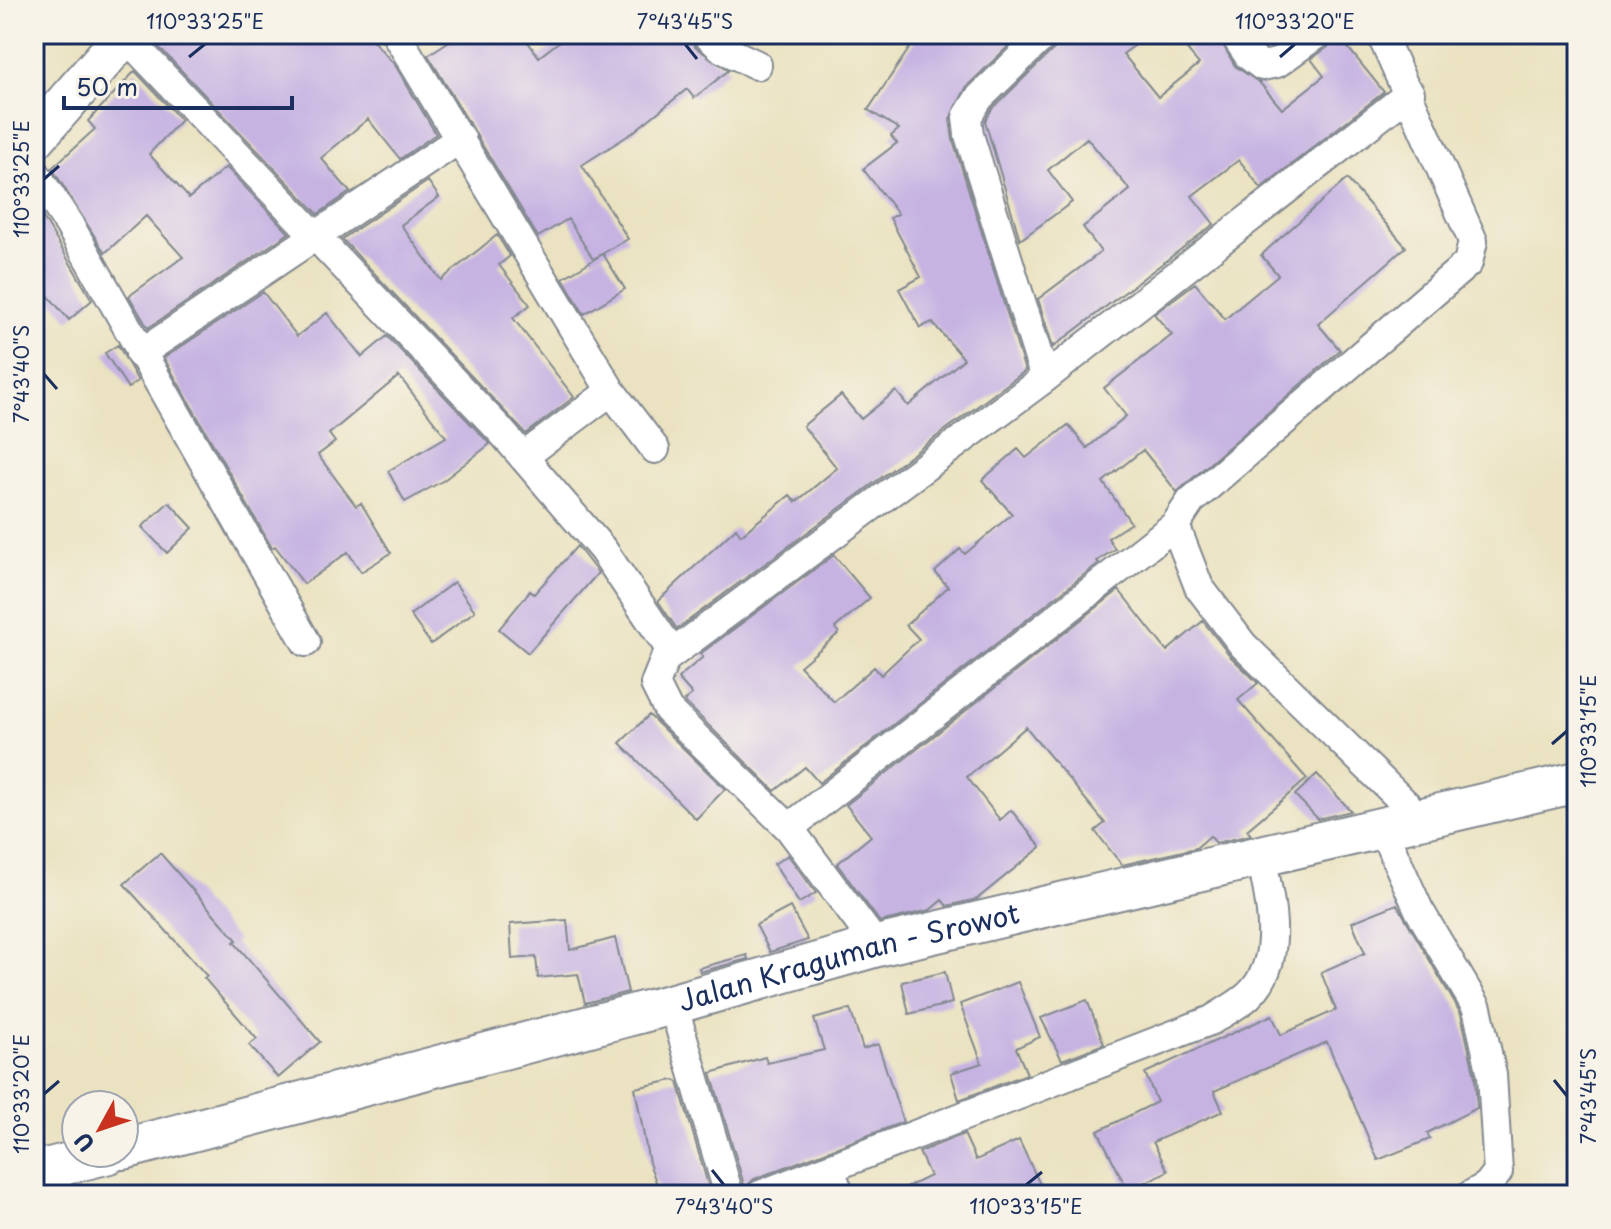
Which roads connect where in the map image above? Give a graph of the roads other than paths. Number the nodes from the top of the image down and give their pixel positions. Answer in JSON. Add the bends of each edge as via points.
{"nodes":[{"id":1,"x":396,"y":34,"type":"edge"},
{"id":2,"x":706,"y":34,"type":"edge"},
{"id":3,"x":1045,"y":34,"type":"edge"},
{"id":4,"x":1234,"y":34,"type":"edge"},
{"id":5,"x":1317,"y":34,"type":"edge"},
{"id":6,"x":1381,"y":34,"type":"edge"},
{"id":7,"x":125,"y":35,"type":"edge"},
{"id":8,"x":757,"y":65,"type":"dead end"},
{"id":9,"x":1410,"y":93,"type":"junction"},
{"id":10,"x":461,"y":138,"type":"junction"},
{"id":11,"x":34,"y":139,"type":"edge"},
{"id":12,"x":34,"y":171,"type":"edge"},
{"id":13,"x":316,"y":234,"type":"junction"},
{"id":14,"x":140,"y":354,"type":"junction"},
{"id":15,"x":1045,"y":378,"type":"junction"},
{"id":16,"x":611,"y":391,"type":"junction"},
{"id":17,"x":655,"y":449,"type":"dead end"},
{"id":18,"x":523,"y":457,"type":"junction"},
{"id":19,"x":1175,"y":525,"type":"junction"},
{"id":20,"x":306,"y":642,"type":"dead end"},
{"id":21,"x":672,"y":652,"type":"junction"},
{"id":22,"x":1577,"y":782,"type":"edge"},
{"id":23,"x":1421,"y":819,"type":"junction"},
{"id":24,"x":789,"y":828,"type":"junction"},
{"id":25,"x":1382,"y":828,"type":"junction"},
{"id":26,"x":1261,"y":855,"type":"junction"},
{"id":27,"x":877,"y":946,"type":"junction"},
{"id":28,"x":673,"y":1004,"type":"junction"},
{"id":29,"x":140,"y":1145,"type":"edge"},
{"id":30,"x":60,"y":1165,"type":"edge"},
{"id":31,"x":829,"y":1168,"type":"junction"},
{"id":32,"x":34,"y":1172,"type":"edge"},
{"id":33,"x":729,"y":1195,"type":"edge"},
{"id":34,"x":760,"y":1195,"type":"edge"},
{"id":35,"x":840,"y":1195,"type":"edge"},
{"id":36,"x":1471,"y":1195,"type":"edge"}],
"edges":[{"from":1,"to":10,"type":"street"},
{"from":2,"to":8,"type":"street"},
{"from":3,"to":15,"type":"street","via":[[979,98],[967,117]]},
{"from":4,"to":5,"type":"street","via":[[1262,66],[1277,63]]},
{"from":6,"to":9,"type":"street"},
{"from":7,"to":11,"type":"street"},
{"from":7,"to":13,"type":"street"},
{"from":9,"to":15,"type":"street"},
{"from":9,"to":19,"type":"street","via":[[1473,241],[1468,263],[1191,501]]},
{"from":10,"to":13,"type":"street"},
{"from":10,"to":16,"type":"street"},
{"from":12,"to":14,"type":"street"},
{"from":13,"to":14,"type":"street"},
{"from":13,"to":18,"type":"street"},
{"from":14,"to":20,"type":"street"},
{"from":15,"to":21,"type":"street"},
{"from":16,"to":17,"type":"street"},
{"from":16,"to":18,"type":"street"},
{"from":18,"to":21,"type":"street","via":[[603,550]]},
{"from":19,"to":23,"type":"street","via":[[1199,587],[1243,645]]},
{"from":19,"to":24,"type":"street"},
{"from":21,"to":24,"type":"street","via":[[655,684],[668,710]]},
{"from":22,"to":23,"type":"street","name":"Jalan Kraguman - Srowot"},
{"from":23,"to":25,"type":"street","name":"Jalan Kraguman - Srowot"},
{"from":24,"to":27,"type":"street"},
{"from":25,"to":26,"type":"street","name":"Jalan Kraguman - Srowot"},
{"from":25,"to":36,"type":"street","via":[[1484,1030],[1498,1172]]},
{"from":26,"to":27,"type":"street","name":"Jalan Kraguman - Srowot"},
{"from":26,"to":31,"type":"street","via":[[1272,949],[1267,971],[1249,996],[1212,1020]]},
{"from":27,"to":28,"type":"street","name":"Jalan Kraguman - Srowot"},
{"from":28,"to":29,"type":"street","name":"Jalan Kraguman - Srowot"},
{"from":28,"to":33,"type":"street"},
{"from":30,"to":32,"type":"street"},
{"from":31,"to":34,"type":"street"},
{"from":31,"to":35,"type":"street"}]}
